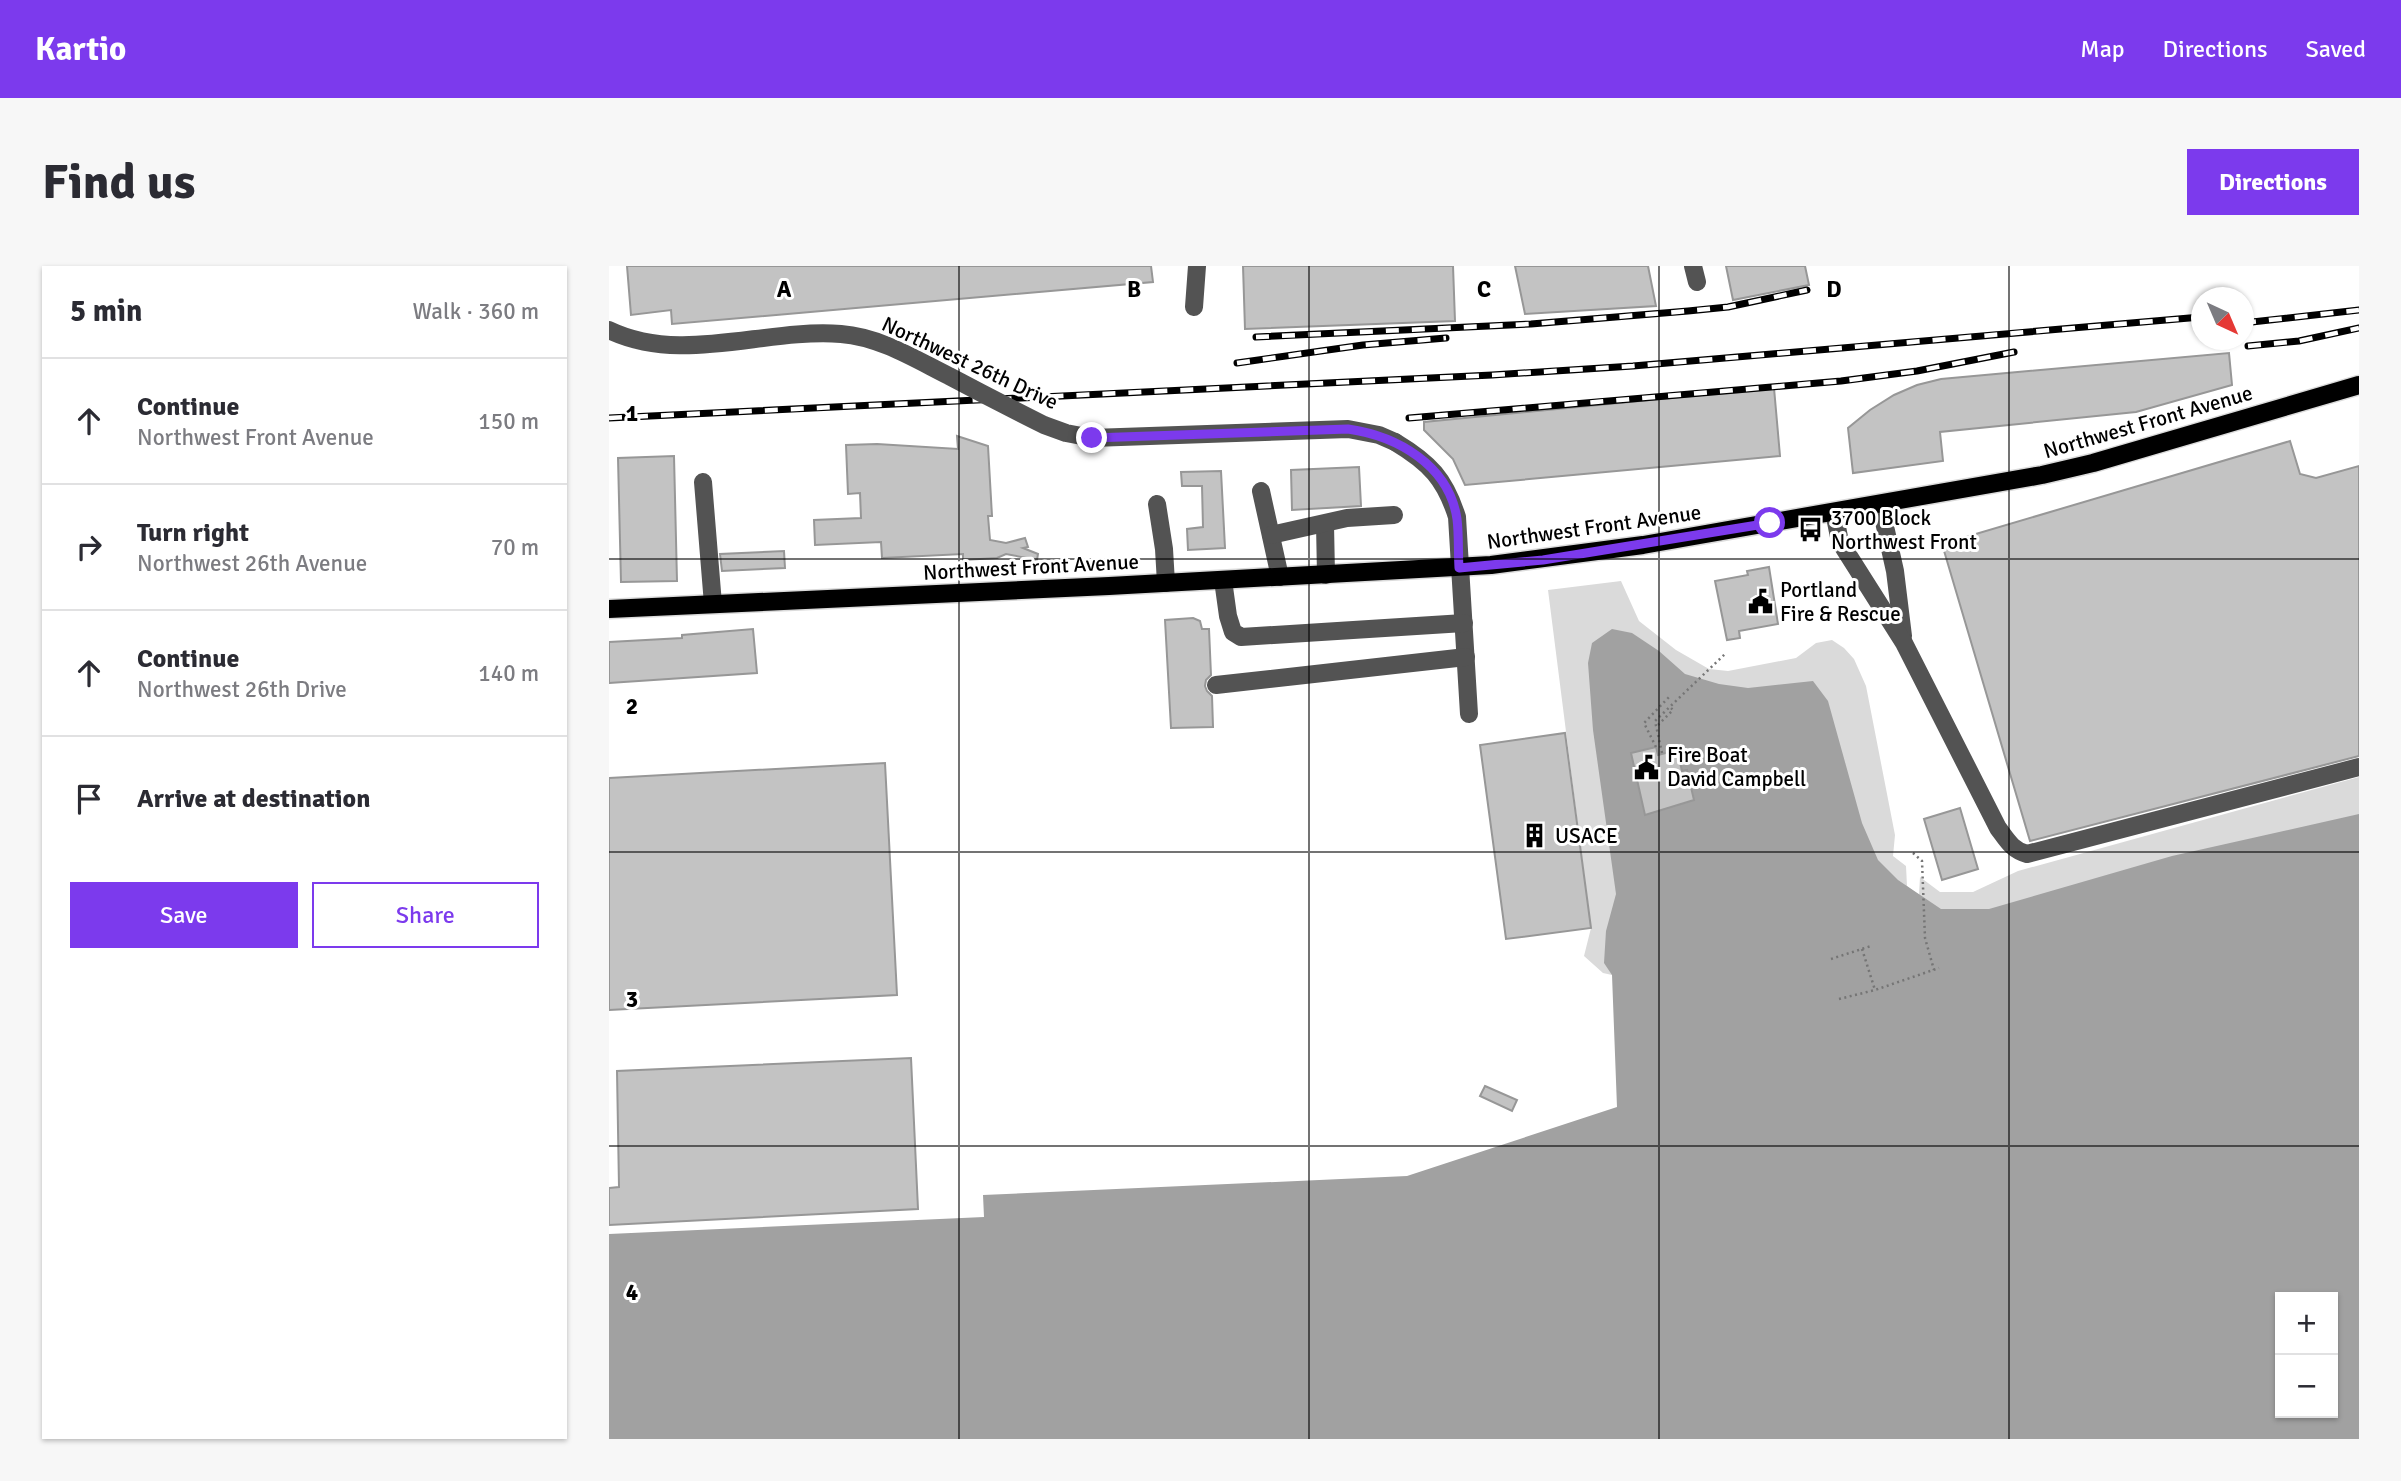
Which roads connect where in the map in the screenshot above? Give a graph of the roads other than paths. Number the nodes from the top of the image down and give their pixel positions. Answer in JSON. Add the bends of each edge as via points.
{"nodes":[{"id":1,"x":1197,"y":266,"type":"edge"},
{"id":2,"x":1194,"y":307,"type":"dead end"},
{"id":3,"x":609,"y":330,"type":"edge"},
{"id":4,"x":2359,"y":385,"type":"edge"},
{"id":5,"x":703,"y":482,"type":"dead end"},
{"id":6,"x":1261,"y":491,"type":"dead end"},
{"id":7,"x":1157,"y":504,"type":"dead end"},
{"id":8,"x":1879,"y":504,"type":"junction"},
{"id":9,"x":1834,"y":512,"type":"junction"},
{"id":10,"x":1394,"y":515,"type":"dead end"},
{"id":11,"x":1325,"y":524,"type":"junction"},
{"id":12,"x":1271,"y":535,"type":"junction"},
{"id":13,"x":1459,"y":568,"type":"junction"},
{"id":14,"x":1326,"y":575,"type":"junction"},
{"id":15,"x":1280,"y":577,"type":"junction"},
{"id":16,"x":1223,"y":580,"type":"junction"},
{"id":17,"x":1165,"y":583,"type":"junction"},
{"id":18,"x":713,"y":604,"type":"junction"},
{"id":19,"x":609,"y":609,"type":"edge"},
{"id":20,"x":1464,"y":623,"type":"junction"},
{"id":21,"x":1904,"y":643,"type":"junction"},
{"id":22,"x":1466,"y":657,"type":"junction"},
{"id":23,"x":1216,"y":685,"type":"dead end"},
{"id":24,"x":1469,"y":714,"type":"dead end"},
{"id":25,"x":2359,"y":767,"type":"edge"}],
"edges":[{"from":1,"to":2,"type":"street"},
{"from":3,"to":13,"type":"street","name":"Northwest 26th Drive","bridge":true,"via":[[623,337],[675,346],[817,333],[861,337],[1044,425],[1092,438],[1348,429],[1379,435],[1415,454],[1450,494],[1457,517]]},
{"from":4,"to":8,"type":"main road","name":"Northwest Front Avenue","via":[[2067,469]]},
{"from":5,"to":18,"type":"street"},
{"from":6,"to":12,"type":"street"},
{"from":7,"to":17,"type":"street"},
{"from":8,"to":9,"type":"main road","name":"Northwest Front Avenue"},
{"from":8,"to":21,"type":"street","via":[[1895,571]]},
{"from":9,"to":13,"type":"main road","name":"Northwest Front Avenue","via":[[1569,556]]},
{"from":9,"to":21,"type":"street","via":[[1840,542]]},
{"from":10,"to":11,"type":"street"},
{"from":11,"to":12,"type":"street"},
{"from":11,"to":14,"type":"street"},
{"from":12,"to":15,"type":"street"},
{"from":13,"to":14,"type":"main road","name":"Northwest Front Avenue"},
{"from":13,"to":20,"type":"street","name":"Northwest 26th Drive"},
{"from":14,"to":15,"type":"main road","name":"Northwest Front Avenue"},
{"from":15,"to":16,"type":"main road","name":"Northwest Front Avenue"},
{"from":16,"to":17,"type":"main road","name":"Northwest Front Avenue"},
{"from":16,"to":20,"type":"street","via":[[1233,632],[1241,637]]},
{"from":17,"to":18,"type":"main road","name":"Northwest Front Avenue"},
{"from":18,"to":19,"type":"main road","name":"Northwest Front Avenue"},
{"from":20,"to":22,"type":"street","name":"Northwest 26th Drive"},
{"from":21,"to":25,"type":"street","via":[[1999,828],[2009,844],[2027,854]]},
{"from":22,"to":23,"type":"street"},
{"from":22,"to":24,"type":"street","name":"Northwest 26th Drive"}]}
